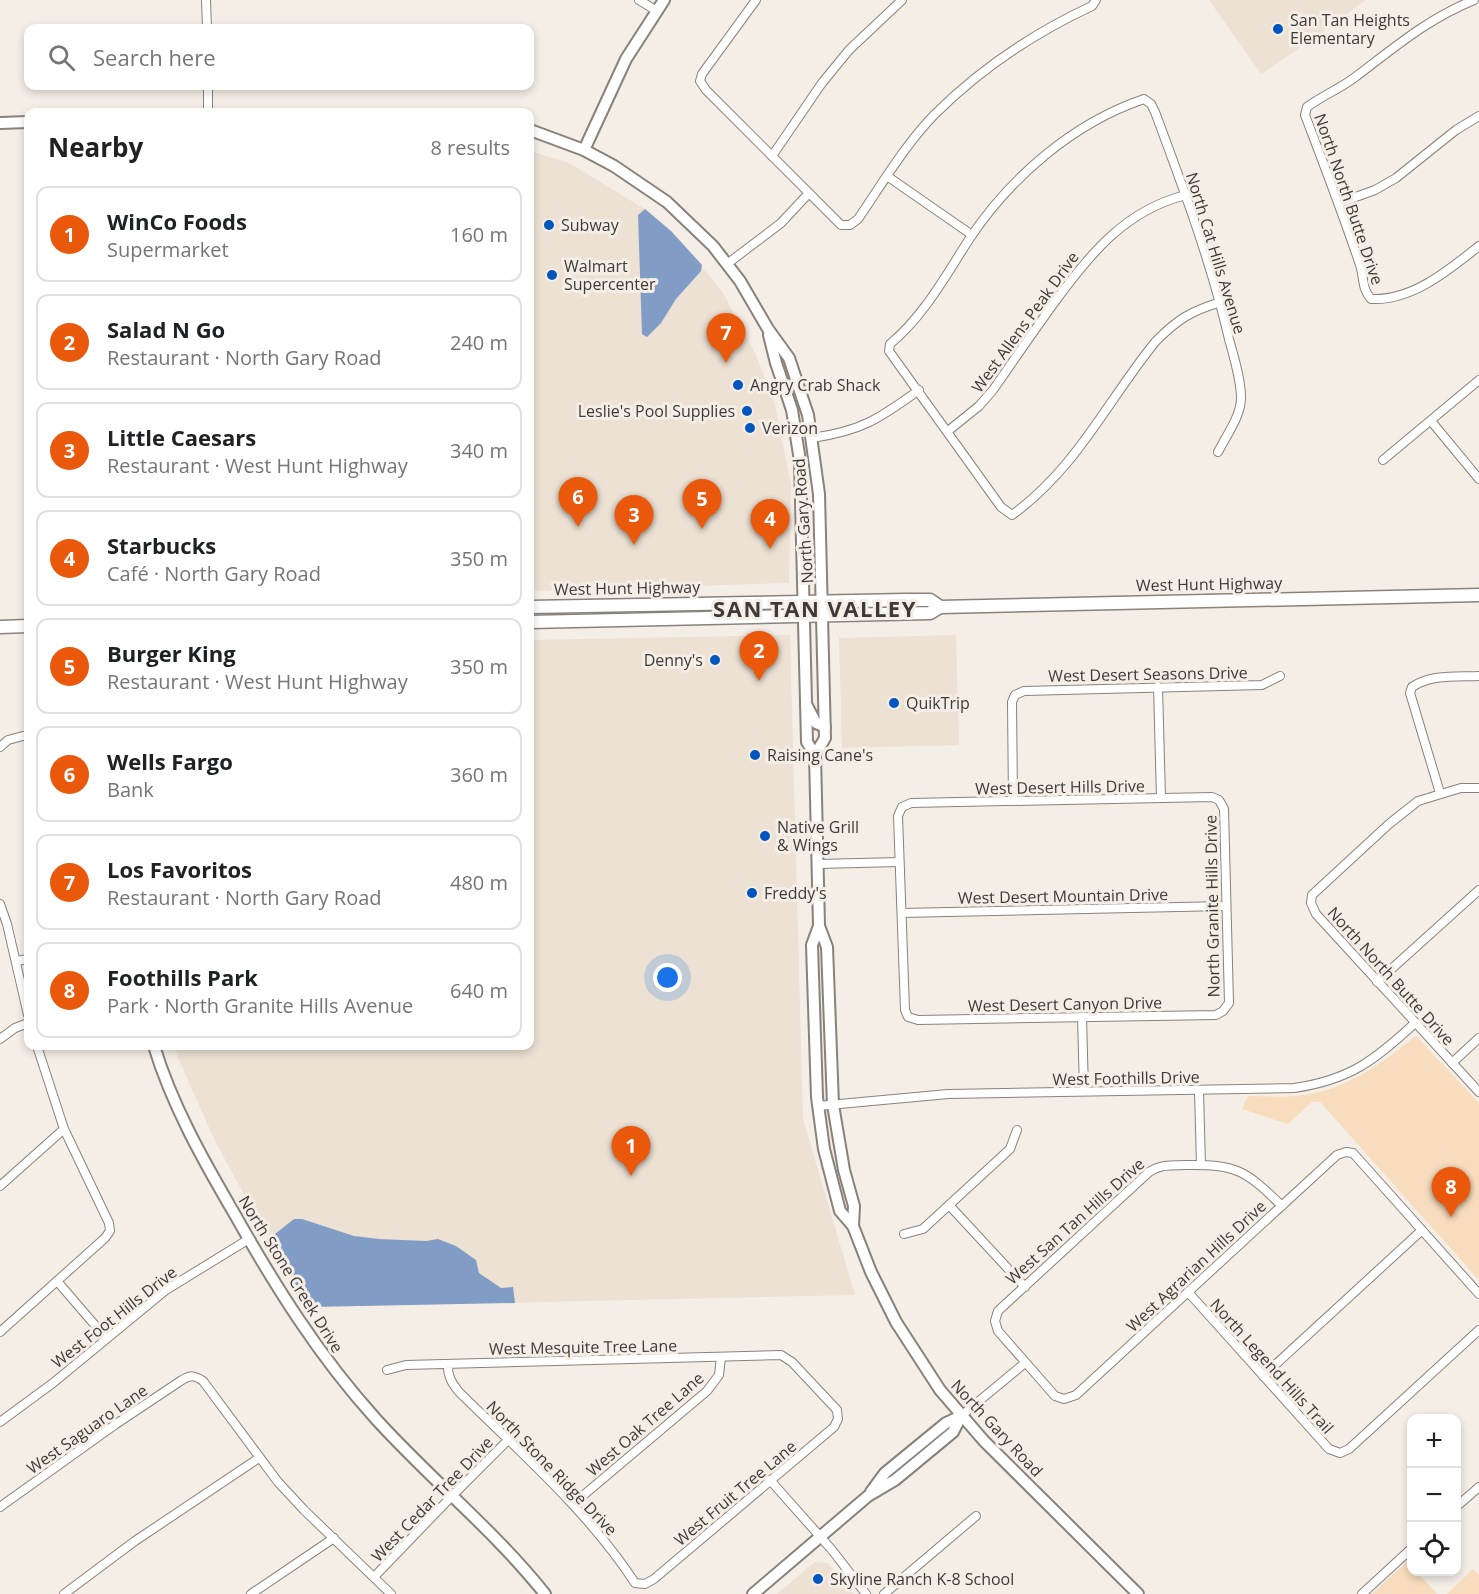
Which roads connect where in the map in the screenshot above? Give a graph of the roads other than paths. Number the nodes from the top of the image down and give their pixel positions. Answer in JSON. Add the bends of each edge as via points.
{"nodes":[{"id":1,"x":206,"y":0,"type":"edge"},
{"id":2,"x":639,"y":0,"type":"edge"},
{"id":3,"x":664,"y":0,"type":"edge"},
{"id":4,"x":756,"y":0,"type":"edge"},
{"id":5,"x":902,"y":0,"type":"edge"},
{"id":6,"x":1096,"y":0,"type":"edge"},
{"id":7,"x":1474,"y":0,"type":"edge"},
{"id":8,"x":657,"y":11,"type":"junction"},
{"id":9,"x":207,"y":24,"type":"edge"},
{"id":10,"x":208,"y":90,"type":"edge"},
{"id":11,"x":208,"y":108,"type":"edge"},
{"id":12,"x":1479,"y":116,"type":"edge"},
{"id":13,"x":24,"y":122,"type":"edge"},
{"id":14,"x":0,"y":123,"type":"edge"},
{"id":15,"x":534,"y":131,"type":"edge"},
{"id":16,"x":584,"y":150,"type":"junction"},
{"id":17,"x":772,"y":156,"type":"junction"},
{"id":18,"x":887,"y":176,"type":"junction"},
{"id":19,"x":809,"y":193,"type":"junction"},
{"id":20,"x":1186,"y":195,"type":"junction"},
{"id":21,"x":1339,"y":203,"type":"junction"},
{"id":22,"x":972,"y":236,"type":"junction"},
{"id":23,"x":1479,"y":246,"type":"edge"},
{"id":24,"x":727,"y":264,"type":"junction"},
{"id":25,"x":1221,"y":302,"type":"junction"},
{"id":26,"x":768,"y":329,"type":"junction"},
{"id":27,"x":1479,"y":380,"type":"edge"},
{"id":28,"x":918,"y":390,"type":"junction"},
{"id":29,"x":1431,"y":422,"type":"junction"},
{"id":30,"x":948,"y":431,"type":"junction"},
{"id":31,"x":812,"y":438,"type":"junction"},
{"id":32,"x":1218,"y":452,"type":"dead end"},
{"id":33,"x":1383,"y":460,"type":"dead end"},
{"id":34,"x":1479,"y":479,"type":"edge"},
{"id":35,"x":1479,"y":595,"type":"edge"},
{"id":36,"x":805,"y":602,"type":"junction"},
{"id":37,"x":823,"y":602,"type":"junction"},
{"id":38,"x":534,"y":607,"type":"edge"},
{"id":39,"x":940,"y":607,"type":"junction"},
{"id":40,"x":805,"y":616,"type":"junction"},
{"id":41,"x":823,"y":616,"type":"junction"},
{"id":42,"x":534,"y":622,"type":"edge"},
{"id":43,"x":24,"y":626,"type":"edge"},
{"id":44,"x":0,"y":627,"type":"edge"},
{"id":45,"x":1280,"y":676,"type":"dead end"},
{"id":46,"x":1479,"y":676,"type":"edge"},
{"id":47,"x":1158,"y":687,"type":"junction"},
{"id":48,"x":806,"y":703,"type":"junction"},
{"id":49,"x":825,"y":728,"type":"junction"},
{"id":50,"x":23,"y":736,"type":"dead end"},
{"id":51,"x":0,"y":747,"type":"edge"},
{"id":52,"x":816,"y":755,"type":"junction"},
{"id":53,"x":1479,"y":788,"type":"edge"},
{"id":54,"x":1440,"y":793,"type":"junction"},
{"id":55,"x":1161,"y":798,"type":"junction"},
{"id":56,"x":1219,"y":800,"type":"joint"},
{"id":57,"x":1013,"y":801,"type":"junction"},
{"id":58,"x":899,"y":862,"type":"junction"},
{"id":59,"x":818,"y":864,"type":"junction"},
{"id":60,"x":1479,"y":890,"type":"edge"},
{"id":61,"x":0,"y":904,"type":"edge"},
{"id":62,"x":1225,"y":906,"type":"junction"},
{"id":63,"x":902,"y":913,"type":"junction"},
{"id":64,"x":819,"y":926,"type":"junction"},
{"id":65,"x":24,"y":960,"type":"edge"},
{"id":66,"x":15,"y":962,"type":"junction"},
{"id":67,"x":1377,"y":982,"type":"junction"},
{"id":68,"x":24,"y":999,"type":"edge"},
{"id":69,"x":1223,"y":1011,"type":"joint"},
{"id":70,"x":1082,"y":1017,"type":"junction"},
{"id":71,"x":1415,"y":1023,"type":"junction"},
{"id":72,"x":24,"y":1025,"type":"edge"},
{"id":73,"x":1479,"y":1038,"type":"edge"},
{"id":74,"x":0,"y":1039,"type":"edge"},
{"id":75,"x":38,"y":1050,"type":"edge"},
{"id":76,"x":156,"y":1050,"type":"edge"},
{"id":77,"x":1452,"y":1063,"type":"junction"},
{"id":78,"x":1084,"y":1091,"type":"junction"},
{"id":79,"x":1199,"y":1091,"type":"junction"},
{"id":80,"x":1479,"y":1092,"type":"edge"},
{"id":81,"x":833,"y":1105,"type":"junction"},
{"id":82,"x":818,"y":1106,"type":"junction"},
{"id":83,"x":64,"y":1129,"type":"junction"},
{"id":84,"x":1017,"y":1130,"type":"dead end"},
{"id":85,"x":1201,"y":1165,"type":"junction"},
{"id":86,"x":0,"y":1186,"type":"edge"},
{"id":87,"x":949,"y":1205,"type":"junction"},
{"id":88,"x":1282,"y":1206,"type":"junction"},
{"id":89,"x":853,"y":1226,"type":"junction"},
{"id":90,"x":1421,"y":1231,"type":"junction"},
{"id":91,"x":904,"y":1234,"type":"dead end"},
{"id":92,"x":249,"y":1239,"type":"junction"},
{"id":93,"x":57,"y":1281,"type":"junction"},
{"id":94,"x":1025,"y":1287,"type":"junction"},
{"id":95,"x":1188,"y":1293,"type":"junction"},
{"id":96,"x":1479,"y":1294,"type":"edge"},
{"id":97,"x":1479,"y":1330,"type":"edge"},
{"id":98,"x":0,"y":1332,"type":"edge"},
{"id":99,"x":106,"y":1338,"type":"junction"},
{"id":100,"x":721,"y":1357,"type":"junction"},
{"id":101,"x":1025,"y":1363,"type":"junction"},
{"id":102,"x":448,"y":1364,"type":"junction"},
{"id":103,"x":387,"y":1370,"type":"dead end"},
{"id":104,"x":1263,"y":1376,"type":"junction"},
{"id":105,"x":961,"y":1416,"type":"junction"},
{"id":106,"x":838,"y":1419,"type":"joint"},
{"id":107,"x":0,"y":1422,"type":"edge"},
{"id":108,"x":508,"y":1440,"type":"junction"},
{"id":109,"x":259,"y":1458,"type":"junction"},
{"id":110,"x":770,"y":1480,"type":"junction"},
{"id":111,"x":1479,"y":1487,"type":"edge"},
{"id":112,"x":453,"y":1495,"type":"junction"},
{"id":113,"x":1461,"y":1503,"type":"edge"},
{"id":114,"x":573,"y":1504,"type":"junction"},
{"id":115,"x":0,"y":1507,"type":"edge"},
{"id":116,"x":976,"y":1516,"type":"dead end"},
{"id":117,"x":820,"y":1537,"type":"junction"},
{"id":118,"x":334,"y":1538,"type":"junction"},
{"id":119,"x":1407,"y":1553,"type":"edge"},
{"id":120,"x":374,"y":1577,"type":"junction"},
{"id":121,"x":645,"y":1584,"type":"joint"},
{"id":122,"x":64,"y":1594,"type":"edge"},
{"id":123,"x":251,"y":1594,"type":"edge"},
{"id":124,"x":391,"y":1594,"type":"edge"},
{"id":125,"x":544,"y":1594,"type":"edge"},
{"id":126,"x":753,"y":1594,"type":"edge"},
{"id":127,"x":866,"y":1594,"type":"edge"},
{"id":128,"x":885,"y":1594,"type":"edge"},
{"id":129,"x":1138,"y":1594,"type":"edge"},
{"id":130,"x":1362,"y":1594,"type":"edge"}],
"edges":[{"from":1,"to":9,"type":"street"},
{"from":2,"to":8,"type":"street"},
{"from":3,"to":8,"type":"street"},
{"from":4,"to":17,"type":"street","via":[[700,81]]},
{"from":5,"to":17,"type":"street","via":[[849,50]]},
{"from":6,"to":18,"type":"street","via":[[1092,6],[1034,36],[962,90],[933,117]]},
{"from":7,"to":21,"type":"street","name":"North North Butte Drive","via":[[1436,18],[1307,107],[1305,115]]},
{"from":8,"to":16,"type":"street","via":[[626,59]]},
{"from":10,"to":11,"type":"street"},
{"from":12,"to":21,"type":"street","via":[[1396,178]]},
{"from":13,"to":14,"type":"street"},
{"from":15,"to":16,"type":"street","name":"North Gary Road"},
{"from":16,"to":24,"type":"street","name":"North Gary Road","via":[[667,202]]},
{"from":17,"to":19,"type":"street"},
{"from":18,"to":19,"type":"street","via":[[850,225],[841,225]]},
{"from":18,"to":22,"type":"street"},
{"from":19,"to":24,"type":"street","via":[[781,223]]},
{"from":20,"to":22,"type":"street","name":"North Cat Hills Avenue","via":[[1155,112],[1144,99],[1082,129],[1046,154],[1011,186]]},
{"from":20,"to":25,"type":"street","name":"North Cat Hills Avenue"},
{"from":20,"to":30,"type":"street","name":"West Allens Peak Drive","via":[[1144,212],[1108,237],[1077,271],[993,390]]},
{"from":21,"to":23,"type":"street","name":"North North Butte Drive","via":[[1365,293],[1371,299],[1381,300],[1424,285]]},
{"from":22,"to":28,"type":"street","via":[[917,317],[890,344],[889,351]]},
{"from":24,"to":26,"type":"street","name":"North Gary Road"},
{"from":25,"to":30,"type":"street","via":[[1194,310],[1156,341],[1059,475],[1012,515],[1002,507]]},
{"from":25,"to":32,"type":"street","name":"North Cat Hills Avenue","via":[[1241,398],[1239,411]]},
{"from":26,"to":31,"type":"street","name":"North Gary Road","via":[[789,358]]},
{"from":26,"to":36,"type":"street","name":"North Gary Road","via":[[798,440]]},
{"from":27,"to":29,"type":"street"},
{"from":28,"to":30,"type":"street"},
{"from":28,"to":31,"type":"street","via":[[872,423]]},
{"from":29,"to":33,"type":"street"},
{"from":29,"to":34,"type":"street"},
{"from":31,"to":37,"type":"street","name":"North Gary Road","via":[[819,494]]},
{"from":35,"to":39,"type":"main road","name":"West Hunt Highway"},
{"from":36,"to":37,"type":"main road","name":"West Hunt Highway"},
{"from":36,"to":38,"type":"main road","name":"West Hunt Highway"},
{"from":36,"to":40,"type":"street","name":"North Gary Road"},
{"from":37,"to":39,"type":"main road","name":"West Hunt Highway","via":[[930,600]]},
{"from":37,"to":41,"type":"street","name":"North Gary Road"},
{"from":39,"to":41,"type":"main road","name":"West Hunt Highway","via":[[930,613]]},
{"from":40,"to":41,"type":"main road","name":"West Hunt Highway"},
{"from":40,"to":42,"type":"main road","name":"West Hunt Highway"},
{"from":40,"to":48,"type":"street","name":"North Gary Road"},
{"from":41,"to":49,"type":"street","name":"North Gary Road"},
{"from":43,"to":44,"type":"main road"},
{"from":45,"to":47,"type":"street","name":"West Desert Seasons Drive","via":[[1262,685]]},
{"from":46,"to":54,"type":"street","via":[[1440,677],[1412,687],[1410,693]]},
{"from":47,"to":55,"type":"street"},
{"from":47,"to":57,"type":"street","name":"West Desert Seasons Drive","via":[[1024,691],[1015,695]]},
{"from":48,"to":49,"type":"street","via":[[816,723]]},
{"from":48,"to":52,"type":"street","name":"North Gary Road","via":[[807,742]]},
{"from":49,"to":52,"type":"street","name":"North Gary Road","via":[[825,738]]},
{"from":50,"to":51,"type":"street"},
{"from":52,"to":59,"type":"street","name":"North Gary Road"},
{"from":53,"to":54,"type":"street"},
{"from":54,"to":67,"type":"street","name":"North North Butte Drive","via":[[1418,801],[1389,824],[1312,895],[1316,914]]},
{"from":55,"to":56,"type":"street","name":"West Desert Hills Drive"},
{"from":55,"to":57,"type":"street","name":"West Desert Hills Drive"},
{"from":56,"to":62,"type":"street","name":"North Granite Hills Drive","via":[[1224,809]]},
{"from":57,"to":58,"type":"street","name":"West Desert Hills Drive","via":[[911,803],[902,807],[898,816]]},
{"from":58,"to":59,"type":"street"},
{"from":58,"to":63,"type":"street"},
{"from":59,"to":64,"type":"street","name":"North Gary Road"},
{"from":60,"to":67,"type":"street"},
{"from":61,"to":66,"type":"street"},
{"from":62,"to":63,"type":"street","name":"West Desert Mountain Drive"},
{"from":62,"to":69,"type":"street","name":"North Granite Hills Drive","via":[[1228,1003]]},
{"from":63,"to":70,"type":"street","name":"West Desert Canyon Drive","via":[[908,1017]]},
{"from":64,"to":81,"type":"street","name":"North Gary Road","via":[[827,946]]},
{"from":64,"to":82,"type":"street","name":"North Gary Road","via":[[812,945]]},
{"from":65,"to":66,"type":"street"},
{"from":66,"to":68,"type":"street"},
{"from":67,"to":71,"type":"street","name":"North North Butte Drive"},
{"from":69,"to":70,"type":"street","name":"West Desert Canyon Drive","via":[[1216,1015]]},
{"from":70,"to":78,"type":"street"},
{"from":71,"to":77,"type":"street","name":"North North Butte Drive"},
{"from":71,"to":79,"type":"street","name":"West Foothills Drive","via":[[1363,1066],[1318,1085]]},
{"from":72,"to":74,"type":"street"},
{"from":73,"to":77,"type":"street"},
{"from":75,"to":83,"type":"street"},
{"from":76,"to":92,"type":"street","name":"North Stone Creek Drive","via":[[191,1137]]},
{"from":77,"to":80,"type":"street","name":"North North Butte Drive"},
{"from":78,"to":79,"type":"street","name":"West Foothills Drive"},
{"from":78,"to":81,"type":"street","name":"West Foothills Drive","via":[[948,1095]]},
{"from":79,"to":85,"type":"street"},
{"from":81,"to":82,"type":"street","name":"West Foothills Drive"},
{"from":81,"to":89,"type":"street","name":"North Gary Road","via":[[854,1206]]},
{"from":82,"to":89,"type":"street","name":"North Gary Road","via":[[840,1211]]},
{"from":83,"to":86,"type":"street"},
{"from":83,"to":93,"type":"street","via":[[110,1231]]},
{"from":84,"to":87,"type":"street","via":[[1010,1149]]},
{"from":85,"to":88,"type":"street","name":"West San Tan Hills Drive","via":[[1232,1167],[1246,1174]]},
{"from":85,"to":94,"type":"street","name":"West San Tan Hills Drive","via":[[1160,1166],[1149,1173]]},
{"from":87,"to":91,"type":"street","via":[[922,1229]]},
{"from":87,"to":94,"type":"street"},
{"from":88,"to":90,"type":"street","name":"West Agrarian Hills Drive","via":[[1337,1155],[1346,1152],[1353,1154]]},
{"from":88,"to":95,"type":"street","name":"West Agrarian Hills Drive"},
{"from":89,"to":105,"type":"street","name":"North Gary Road","via":[[871,1272],[908,1342]]},
{"from":90,"to":96,"type":"street"},
{"from":90,"to":104,"type":"street"},
{"from":92,"to":99,"type":"street","name":"West Foot Hills Drive","via":[[166,1290]]},
{"from":92,"to":112,"type":"street","name":"North Stone Creek Drive","via":[[304,1329],[338,1375],[387,1431]]},
{"from":93,"to":98,"type":"street"},
{"from":93,"to":99,"type":"street"},
{"from":94,"to":101,"type":"street","name":"West San Tan Hills Drive","via":[[998,1311],[995,1321],[998,1331]]},
{"from":95,"to":101,"type":"street","name":"West Agrarian Hills Drive","via":[[1076,1395],[1064,1399],[1055,1396]]},
{"from":95,"to":104,"type":"street","name":"North Legend Hills Trail"},
{"from":97,"to":104,"type":"street","name":"North Legend Hills Trail","via":[[1340,1453],[1329,1449]]},
{"from":99,"to":107,"type":"street","name":"West Foot Hills Drive"},
{"from":100,"to":102,"type":"street","name":"West Mesquite Tree Lane"},
{"from":100,"to":106,"type":"street","name":"West Mesquite Tree Lane","via":[[781,1355],[837,1410]]},
{"from":100,"to":114,"type":"street","name":"West Oak Tree Lane","via":[[719,1375],[707,1391]]},
{"from":101,"to":105,"type":"street"},
{"from":102,"to":103,"type":"street","name":"West Mesquite Tree Lane","via":[[406,1365]]},
{"from":102,"to":108,"type":"street","name":"North Stone Ridge Drive","via":[[451,1382]]},
{"from":105,"to":117,"type":"street","via":[[953,1432]]},
{"from":105,"to":129,"type":"street","name":"North Gary Road"},
{"from":106,"to":110,"type":"street","name":"West Fruit Tree Lane","via":[[834,1427]]},
{"from":108,"to":112,"type":"street","name":"West Cedar Tree Drive"},
{"from":108,"to":114,"type":"street","name":"North Stone Ridge Drive"},
{"from":109,"to":115,"type":"street","name":"West Saguaro Lane","via":[[203,1381],[191,1375]]},
{"from":109,"to":118,"type":"street"},
{"from":109,"to":122,"type":"street"},
{"from":110,"to":117,"type":"street"},
{"from":110,"to":121,"type":"street","name":"West Fruit Tree Lane"},
{"from":111,"to":113,"type":"street"},
{"from":112,"to":120,"type":"street","name":"West Cedar Tree Drive"},
{"from":112,"to":125,"type":"street","name":"North Stone Creek Drive"},
{"from":114,"to":121,"type":"street","name":"North Stone Ridge Drive","via":[[601,1534],[635,1583]]},
{"from":116,"to":128,"type":"street"},
{"from":117,"to":126,"type":"street"},
{"from":117,"to":127,"type":"street"},
{"from":118,"to":120,"type":"street"},
{"from":118,"to":123,"type":"street"},
{"from":119,"to":130,"type":"street"},
{"from":120,"to":124,"type":"street"}]}
